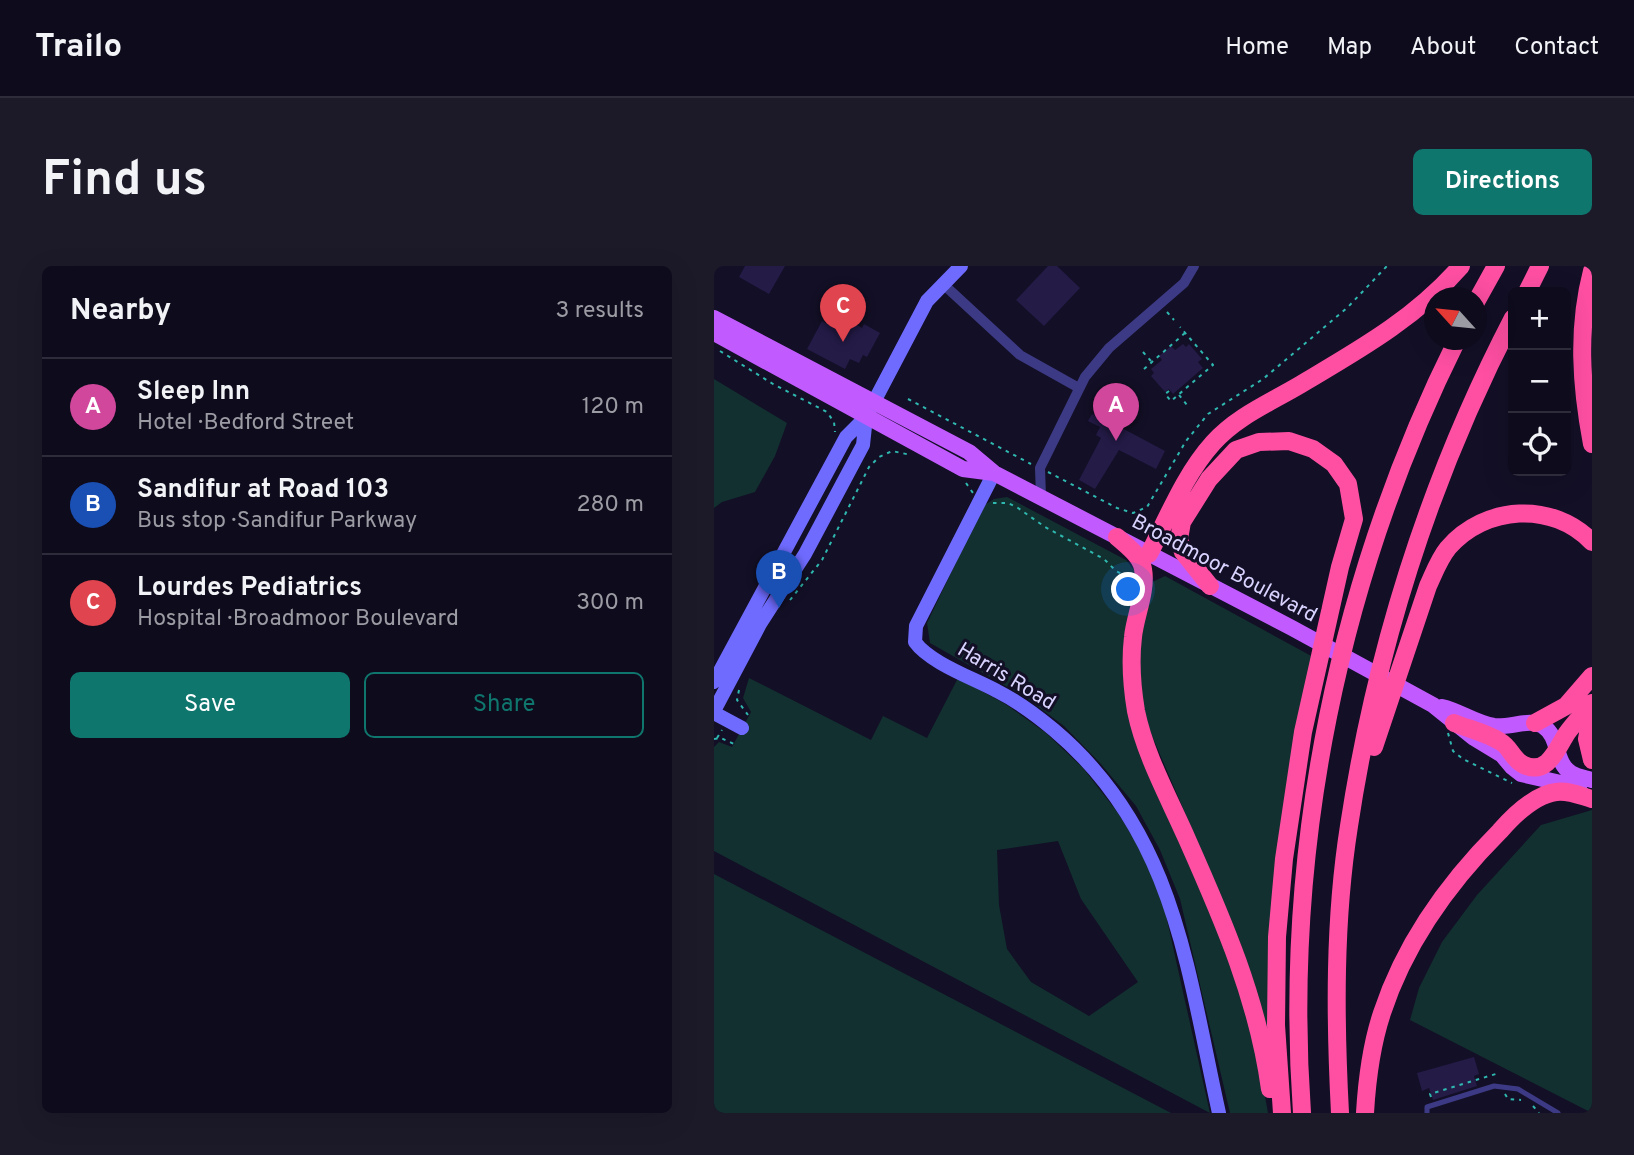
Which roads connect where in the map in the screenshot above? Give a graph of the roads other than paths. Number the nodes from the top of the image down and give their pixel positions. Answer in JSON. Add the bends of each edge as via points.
{"nodes":[{"id":1,"x":961,"y":266,"type":"edge"},
{"id":2,"x":1194,"y":266,"type":"edge"},
{"id":3,"x":1461,"y":266,"type":"edge"},
{"id":4,"x":1496,"y":266,"type":"edge"},
{"id":5,"x":1540,"y":266,"type":"edge"},
{"id":6,"x":1592,"y":271,"type":"edge"},
{"id":7,"x":943,"y":283,"type":"junction"},
{"id":8,"x":1484,"y":287,"type":"edge"},
{"id":9,"x":1530,"y":287,"type":"edge"},
{"id":10,"x":714,"y":318,"type":"edge"},
{"id":11,"x":1508,"y":328,"type":"edge"},
{"id":12,"x":714,"y":333,"type":"edge"},
{"id":13,"x":1452,"y":350,"type":"edge"},
{"id":14,"x":1079,"y":388,"type":"junction"},
{"id":15,"x":874,"y":402,"type":"junction"},
{"id":16,"x":866,"y":417,"type":"junction"},
{"id":17,"x":1592,"y":444,"type":"edge"},
{"id":18,"x":994,"y":473,"type":"junction"},
{"id":19,"x":1041,"y":497,"type":"junction"},
{"id":20,"x":1117,"y":537,"type":"junction"},
{"id":21,"x":1592,"y":542,"type":"edge"},
{"id":22,"x":1149,"y":554,"type":"junction"},
{"id":23,"x":1210,"y":586,"type":"junction"},
{"id":24,"x":1592,"y":677,"type":"edge"},
{"id":25,"x":714,"y":682,"type":"edge"},
{"id":26,"x":1592,"y":703,"type":"edge"},
{"id":27,"x":1433,"y":705,"type":"junction"},
{"id":28,"x":714,"y":712,"type":"edge"},
{"id":29,"x":1592,"y":712,"type":"edge"},
{"id":30,"x":745,"y":722,"type":"road end"},
{"id":31,"x":1535,"y":723,"type":"junction"},
{"id":32,"x":1451,"y":725,"type":"junction"},
{"id":33,"x":1557,"y":751,"type":"junction"},
{"id":34,"x":1592,"y":760,"type":"edge"},
{"id":35,"x":1592,"y":780,"type":"edge"},
{"id":36,"x":1592,"y":799,"type":"edge"},
{"id":37,"x":1349,"y":827,"type":"junction"},
{"id":38,"x":1219,"y":1113,"type":"edge"},
{"id":39,"x":1273,"y":1113,"type":"edge"},
{"id":40,"x":1282,"y":1113,"type":"edge"},
{"id":41,"x":1302,"y":1113,"type":"edge"},
{"id":42,"x":1340,"y":1113,"type":"edge"},
{"id":43,"x":1365,"y":1113,"type":"edge"},
{"id":44,"x":1427,"y":1113,"type":"edge"},
{"id":45,"x":1558,"y":1113,"type":"edge"}],
"edges":[{"from":1,"to":7,"type":"main road"},
{"from":2,"to":14,"type":"street","via":[[1184,283],[1101,356]]},
{"from":3,"to":22,"type":"highway","via":[[1393,329],[1242,418],[1214,442]]},
{"from":4,"to":8,"type":"highway"},
{"from":5,"to":9,"type":"highway"},
{"from":6,"to":17,"type":"highway","via":[[1582,325],[1584,397]]},
{"from":7,"to":14,"type":"street","via":[[1020,355]]},
{"from":7,"to":15,"type":"main road","via":[[928,301]]},
{"from":10,"to":15,"type":"main road","name":"Broadmoor Boulevard"},
{"from":11,"to":37,"type":"highway","via":[[1456,437],[1410,561],[1371,712]]},
{"from":12,"to":16,"type":"main road","name":"Broadmoor Boulevard"},
{"from":13,"to":41,"type":"highway","via":[[1392,491],[1336,678],[1313,810],[1303,906],[1299,1002]]},
{"from":14,"to":19,"type":"street","via":[[1040,468]]},
{"from":15,"to":16,"type":"main road"},
{"from":15,"to":18,"type":"main road","name":"Broadmoor Boulevard","via":[[969,452]]},
{"from":16,"to":18,"type":"main road","name":"Broadmoor Boulevard","via":[[963,469]]},
{"from":16,"to":25,"type":"main road","via":[[846,437]]},
{"from":16,"to":28,"type":"main road","via":[[863,445]]},
{"from":18,"to":19,"type":"main road","name":"Broadmoor Boulevard"},
{"from":18,"to":38,"type":"main road","name":"Harris Road","via":[[916,626],[915,642],[927,654],[1000,692],[1055,731],[1123,807],[1153,859],[1170,903]]},
{"from":19,"to":20,"type":"main road","name":"Broadmoor Boulevard"},
{"from":20,"to":22,"type":"main road","name":"Broadmoor Boulevard"},
{"from":20,"to":39,"type":"highway","via":[[1143,567],[1131,663],[1137,715],[1247,984]]},
{"from":21,"to":37,"type":"highway","via":[[1556,519],[1513,513],[1470,528],[1447,550],[1421,605]]},
{"from":22,"to":23,"type":"main road","name":"Broadmoor Boulevard"},
{"from":23,"to":27,"type":"main road","name":"Broadmoor Boulevard"},
{"from":23,"to":40,"type":"highway","via":[[1183,552],[1182,522],[1209,479],[1236,450],[1259,442],[1289,441],[1313,449],[1334,464],[1348,484],[1354,519],[1303,732],[1285,848],[1276,1025]]},
{"from":24,"to":31,"type":"highway","via":[[1566,706]]},
{"from":26,"to":33,"type":"highway"},
{"from":27,"to":31,"type":"main road","name":"Broadmoor Boulevard","via":[[1496,726]]},
{"from":27,"to":32,"type":"main road","name":"Broadmoor Boulevard"},
{"from":28,"to":30,"type":"main road"},
{"from":29,"to":34,"type":"highway","via":[[1587,739]]},
{"from":31,"to":33,"type":"main road","via":[[1550,732]]},
{"from":32,"to":33,"type":"highway","via":[[1504,744],[1527,766],[1543,766]]},
{"from":32,"to":36,"type":"main road","name":"Broadmoor Boulevard","via":[[1502,755],[1521,774],[1564,784]]},
{"from":33,"to":35,"type":"main road","via":[[1571,773]]},
{"from":36,"to":43,"type":"highway","via":[[1555,792],[1516,814],[1458,876],[1430,914],[1396,975],[1382,1014],[1371,1054]]},
{"from":37,"to":42,"type":"highway","via":[[1338,971]]},
{"from":44,"to":45,"type":"lane","via":[[1427,1107],[1494,1086],[1518,1089]]}]}
